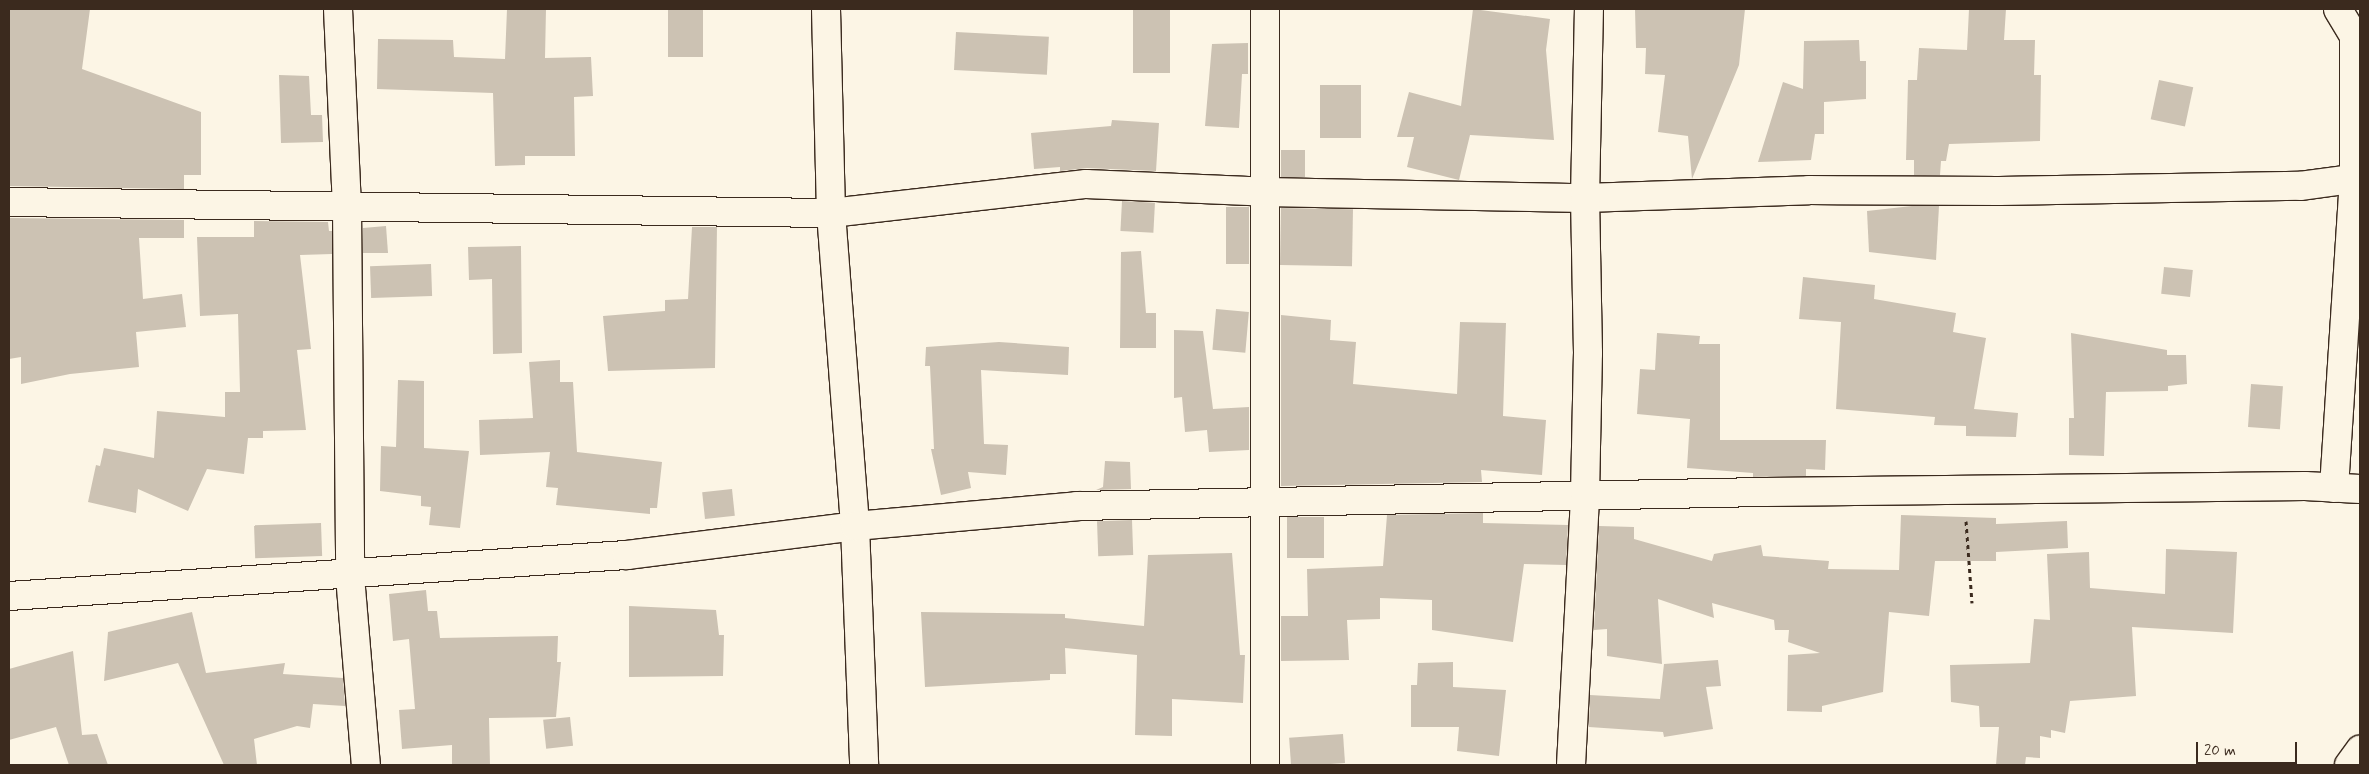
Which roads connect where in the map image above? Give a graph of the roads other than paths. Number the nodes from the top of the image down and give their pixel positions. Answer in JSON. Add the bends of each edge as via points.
{"nodes":[{"id":1,"x":338,"y":9,"type":"edge"},
{"id":2,"x":826,"y":9,"type":"edge"},
{"id":3,"x":1264,"y":9,"type":"edge"},
{"id":4,"x":1589,"y":9,"type":"edge"},
{"id":5,"x":2338,"y":9,"type":"edge"},
{"id":6,"x":2357,"y":178,"type":"edge"},
{"id":7,"x":1266,"y":192,"type":"junction"},
{"id":8,"x":1585,"y":198,"type":"junction"},
{"id":9,"x":9,"y":202,"type":"edge"},
{"id":10,"x":347,"y":208,"type":"junction"},
{"id":11,"x":832,"y":214,"type":"junction"},
{"id":12,"x":2334,"y":488,"type":"junction"},
{"id":13,"x":2360,"y":489,"type":"edge"},
{"id":14,"x":1585,"y":495,"type":"junction"},
{"id":15,"x":1266,"y":504,"type":"junction"},
{"id":16,"x":855,"y":526,"type":"junction"},
{"id":17,"x":350,"y":576,"type":"junction"},
{"id":18,"x":9,"y":596,"type":"edge"},
{"id":19,"x":2360,"y":750,"type":"edge"},
{"id":20,"x":366,"y":765,"type":"edge"},
{"id":21,"x":864,"y":765,"type":"edge"},
{"id":22,"x":1265,"y":765,"type":"edge"},
{"id":23,"x":1571,"y":765,"type":"edge"},
{"id":24,"x":2349,"y":765,"type":"edge"}],
"edges":[{"from":1,"to":10,"type":"street"},
{"from":2,"to":11,"type":"street"},
{"from":3,"to":7,"type":"street"},
{"from":4,"to":8,"type":"street"},
{"from":5,"to":6,"type":"street","via":[[2354,36]]},
{"from":6,"to":8,"type":"street","via":[[2300,186],[1999,192],[1809,190]]},
{"from":6,"to":12,"type":"street"},
{"from":7,"to":8,"type":"street"},
{"from":7,"to":11,"type":"street","via":[[1086,184]]},
{"from":7,"to":15,"type":"street"},
{"from":8,"to":14,"type":"street","via":[[1588,352]]},
{"from":9,"to":10,"type":"street"},
{"from":10,"to":11,"type":"street"},
{"from":10,"to":17,"type":"street"},
{"from":11,"to":16,"type":"street"},
{"from":12,"to":13,"type":"street"},
{"from":12,"to":14,"type":"street"},
{"from":14,"to":15,"type":"street"},
{"from":14,"to":23,"type":"street"},
{"from":15,"to":16,"type":"street","via":[[1077,506]]},
{"from":15,"to":22,"type":"street"},
{"from":16,"to":17,"type":"street","via":[[627,555]]},
{"from":16,"to":21,"type":"street"},
{"from":17,"to":18,"type":"street"},
{"from":17,"to":20,"type":"street"},
{"from":19,"to":24,"type":"street"}]}
